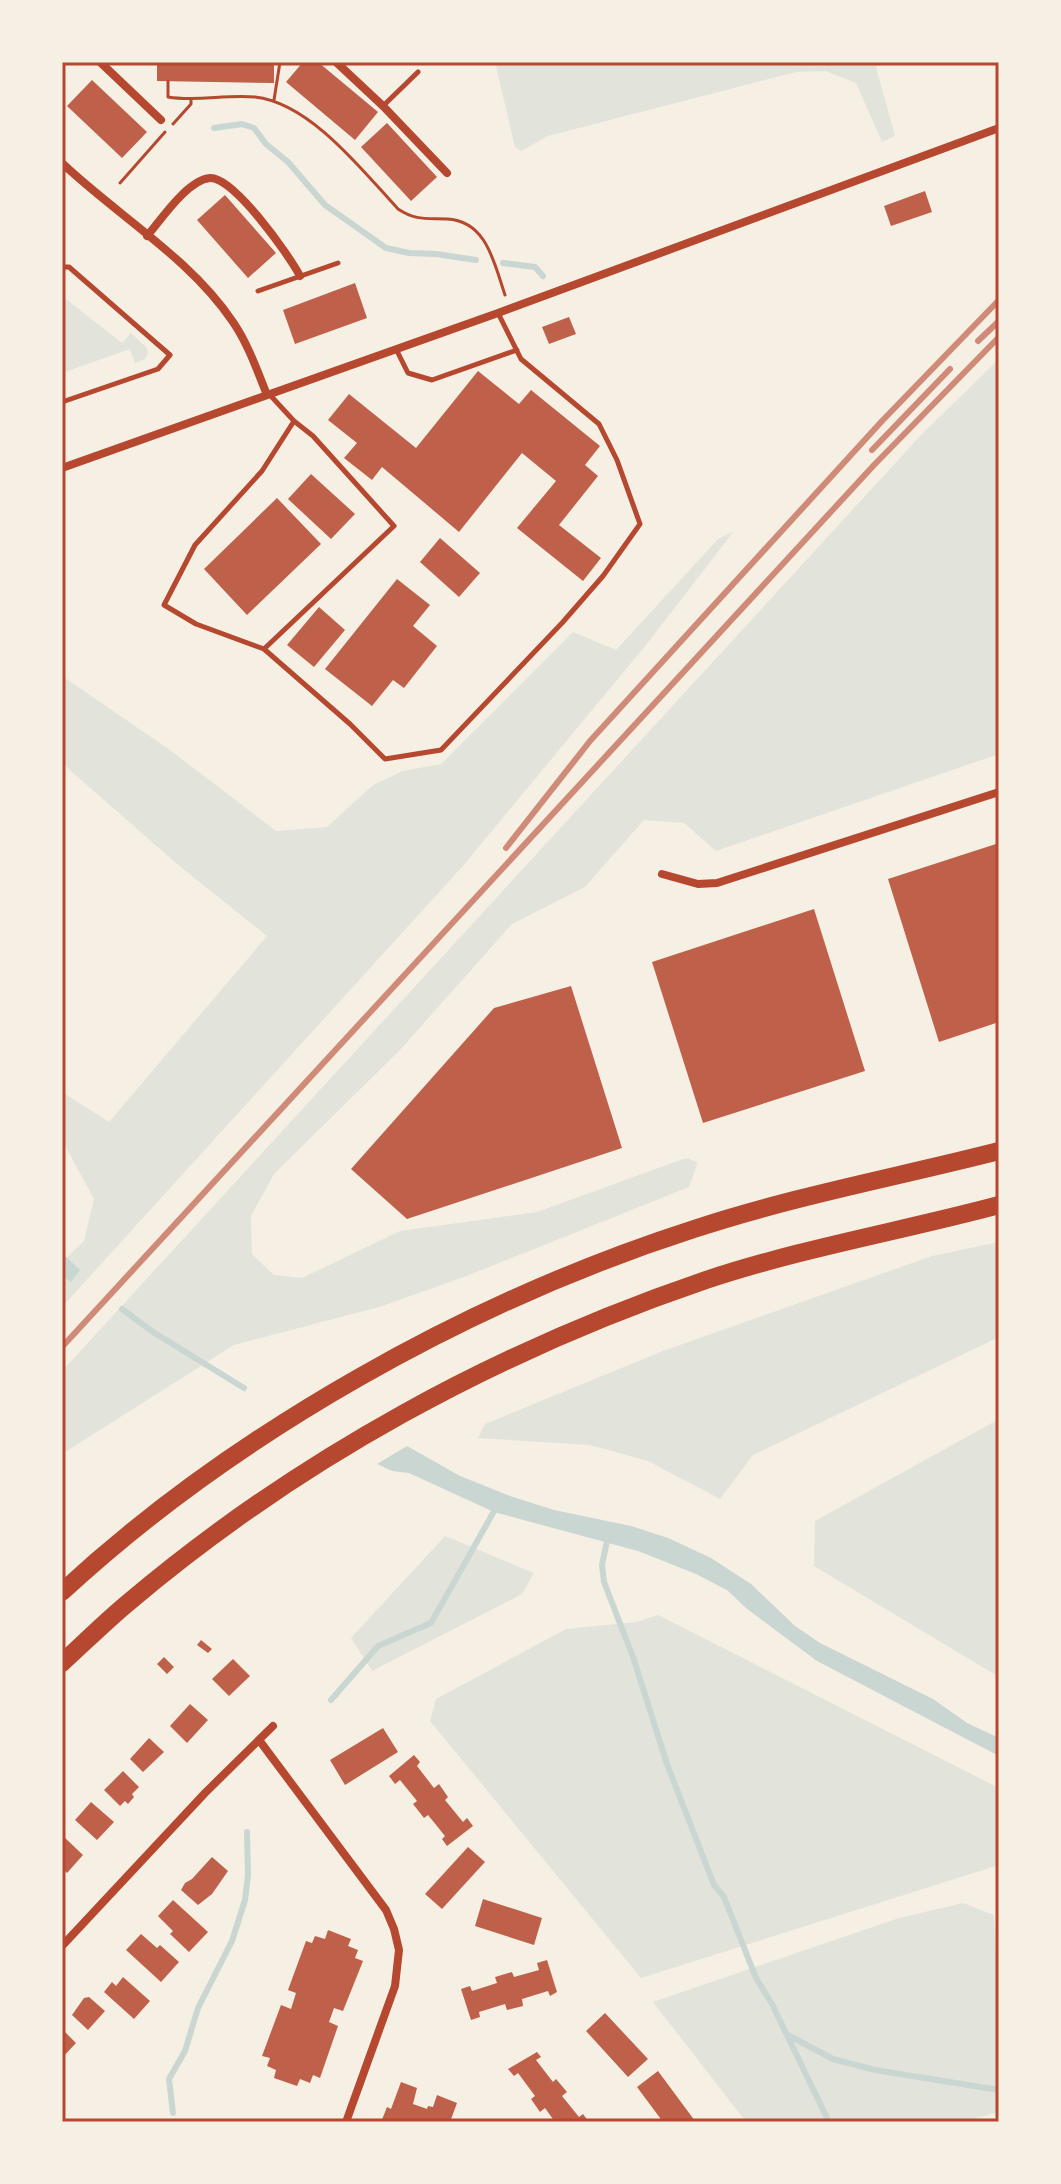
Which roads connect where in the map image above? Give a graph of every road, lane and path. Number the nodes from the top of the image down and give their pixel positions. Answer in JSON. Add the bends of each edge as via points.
{"nodes":[{"id":1,"x":100,"y":62,"type":"edge"},
{"id":2,"x":280,"y":62,"type":"edge"},
{"id":3,"x":336,"y":62,"type":"edge"},
{"id":4,"x":418,"y":72,"type":"dead end"},
{"id":5,"x":168,"y":81,"type":"dead end"},
{"id":6,"x":191,"y":100,"type":"junction"},
{"id":7,"x":274,"y":100,"type":"junction"},
{"id":8,"x":383,"y":106,"type":"junction"},
{"id":9,"x":161,"y":120,"type":"dead end"},
{"id":10,"x":999,"y":128,"type":"edge"},
{"id":11,"x":62,"y":163,"type":"edge"},
{"id":12,"x":447,"y":173,"type":"dead end"},
{"id":13,"x":120,"y":183,"type":"dead end"},
{"id":14,"x":147,"y":236,"type":"junction"},
{"id":15,"x":338,"y":263,"type":"dead end"},
{"id":16,"x":62,"y":267,"type":"edge"},
{"id":17,"x":300,"y":276,"type":"junction"},
{"id":18,"x":258,"y":291,"type":"dead end"},
{"id":19,"x":509,"y":309,"type":"junction"},
{"id":20,"x":498,"y":313,"type":"junction"},
{"id":21,"x":396,"y":349,"type":"junction"},
{"id":22,"x":517,"y":350,"type":"junction"},
{"id":23,"x":268,"y":394,"type":"junction"},
{"id":24,"x":62,"y":402,"type":"edge"},
{"id":25,"x":294,"y":421,"type":"junction"},
{"id":26,"x":62,"y":468,"type":"edge"},
{"id":27,"x":264,"y":649,"type":"junction"},
{"id":28,"x":999,"y":792,"type":"edge"},
{"id":29,"x":662,"y":874,"type":"dead end"},
{"id":30,"x":999,"y":1151,"type":"edge"},
{"id":31,"x":999,"y":1205,"type":"edge"},
{"id":32,"x":62,"y":1592,"type":"edge"},
{"id":33,"x":62,"y":1663,"type":"edge"},
{"id":34,"x":273,"y":1726,"type":"dead end"},
{"id":35,"x":259,"y":1740,"type":"junction"},
{"id":36,"x":62,"y":1946,"type":"edge"},
{"id":37,"x":346,"y":2122,"type":"edge"}],
"edges":[{"from":1,"to":9,"type":"street"},
{"from":2,"to":7,"type":"path"},
{"from":3,"to":8,"type":"street"},
{"from":4,"to":8,"type":"lane"},
{"from":5,"to":6,"type":"path","via":[[168,97]]},
{"from":6,"to":7,"type":"path"},
{"from":6,"to":13,"type":"path"},
{"from":7,"to":19,"type":"path","via":[[313,124],[412,218],[451,219],[478,230]]},
{"from":8,"to":12,"type":"street"},
{"from":10,"to":19,"type":"street"},
{"from":11,"to":14,"type":"street"},
{"from":14,"to":17,"type":"street","via":[[174,203],[211,177],[228,184],[288,253]]},
{"from":14,"to":23,"type":"street","via":[[210,293],[234,323]]},
{"from":15,"to":17,"type":"lane"},
{"from":16,"to":24,"type":"lane","via":[[69,267],[170,355],[158,369]]},
{"from":17,"to":18,"type":"lane"},
{"from":19,"to":20,"type":"street"},
{"from":20,"to":21,"type":"street"},
{"from":20,"to":22,"type":"lane"},
{"from":21,"to":22,"type":"lane","via":[[408,373],[432,380]]},
{"from":21,"to":23,"type":"street"},
{"from":22,"to":27,"type":"lane","via":[[521,359],[599,424],[617,460],[640,524],[603,576],[441,750],[385,759]]},
{"from":23,"to":25,"type":"lane"},
{"from":23,"to":26,"type":"street"},
{"from":25,"to":27,"type":"lane","via":[[394,526]]},
{"from":25,"to":27,"type":"lane","via":[[262,471],[195,545],[164,605],[196,624]]},
{"from":28,"to":29,"type":"street","via":[[717,883],[698,884]]},
{"from":30,"to":32,"type":"highway","via":[[692,1229],[513,1300],[343,1388],[260,1439],[131,1533]]},
{"from":31,"to":33,"type":"highway","via":[[798,1252],[709,1279],[621,1311],[450,1388],[339,1451],[212,1536],[126,1603]]},
{"from":34,"to":35,"type":"street"},
{"from":35,"to":36,"type":"street"},
{"from":35,"to":37,"type":"street","via":[[386,1910],[394,1929],[399,1961],[395,1986]]}]}
